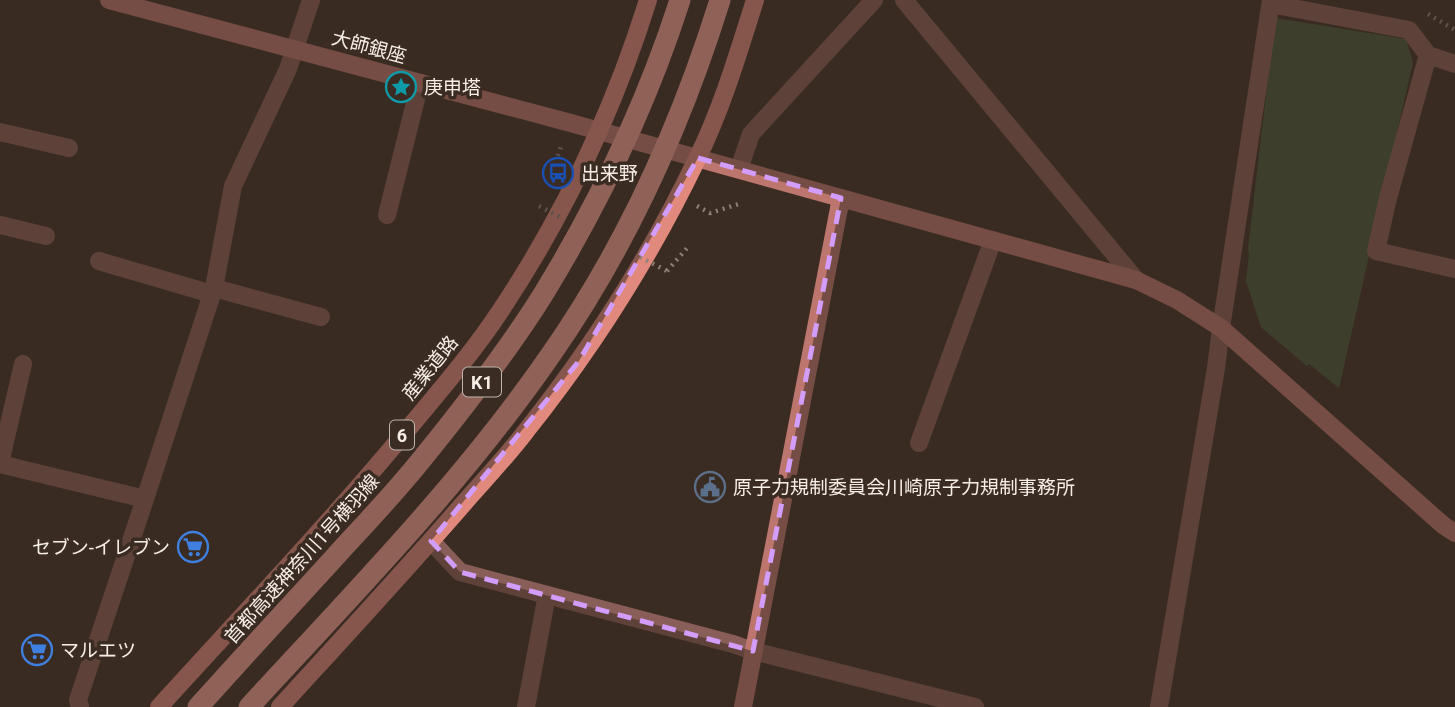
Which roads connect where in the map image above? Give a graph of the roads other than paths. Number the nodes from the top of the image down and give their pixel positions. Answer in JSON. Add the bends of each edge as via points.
{"nodes":[{"id":1,"x":112,"y":0,"type":"edge"},
{"id":2,"x":311,"y":0,"type":"edge"},
{"id":3,"x":648,"y":0,"type":"edge"},
{"id":4,"x":680,"y":0,"type":"edge"},
{"id":5,"x":720,"y":0,"type":"edge"},
{"id":6,"x":755,"y":0,"type":"edge"},
{"id":7,"x":874,"y":0,"type":"edge"},
{"id":8,"x":904,"y":0,"type":"edge"},
{"id":9,"x":1271,"y":2,"type":"edge"},
{"id":10,"x":295,"y":49,"type":"junction"},
{"id":11,"x":1428,"y":55,"type":"junction"},
{"id":12,"x":1455,"y":64,"type":"edge"},
{"id":13,"x":420,"y":83,"type":"junction"},
{"id":14,"x":600,"y":131,"type":"junction"},
{"id":15,"x":0,"y":132,"type":"edge"},
{"id":16,"x":69,"y":148,"type":"dead end"},
{"id":17,"x":698,"y":158,"type":"junction"},
{"id":18,"x":739,"y":169,"type":"junction"},
{"id":19,"x":841,"y":198,"type":"junction"},
{"id":20,"x":387,"y":215,"type":"dead end"},
{"id":21,"x":0,"y":225,"type":"edge"},
{"id":22,"x":46,"y":236,"type":"dead end"},
{"id":23,"x":993,"y":240,"type":"junction"},
{"id":24,"x":99,"y":261,"type":"dead end"},
{"id":25,"x":1455,"y":269,"type":"edge"},
{"id":26,"x":1136,"y":280,"type":"junction"},
{"id":27,"x":213,"y":291,"type":"junction"},
{"id":28,"x":321,"y":317,"type":"dead end"},
{"id":29,"x":1221,"y":328,"type":"junction"},
{"id":30,"x":23,"y":363,"type":"dead end"},
{"id":31,"x":919,"y":443,"type":"dead end"},
{"id":32,"x":0,"y":464,"type":"edge"},
{"id":33,"x":145,"y":499,"type":"junction"},
{"id":34,"x":1455,"y":533,"type":"edge"},
{"id":35,"x":431,"y":541,"type":"junction"},
{"id":36,"x":547,"y":595,"type":"junction"},
{"id":37,"x":753,"y":651,"type":"junction"},
{"id":38,"x":80,"y":707,"type":"edge"},
{"id":39,"x":159,"y":707,"type":"edge"},
{"id":40,"x":198,"y":707,"type":"edge"},
{"id":41,"x":249,"y":707,"type":"edge"},
{"id":42,"x":280,"y":707,"type":"edge"},
{"id":43,"x":526,"y":707,"type":"edge"},
{"id":44,"x":743,"y":707,"type":"edge"},
{"id":45,"x":975,"y":707,"type":"edge"},
{"id":46,"x":1159,"y":707,"type":"edge"}],
"edges":[{"from":1,"to":10,"type":"street","name":"大師銀座"},
{"from":2,"to":10,"type":"street"},
{"from":3,"to":14,"type":"main road","name":"産業道路","number":"6"},
{"from":4,"to":40,"type":"highway","name":"首都高速神奈川1号横羽線","number":"K1","bridge":true,"via":[[653,78],[618,157],[544,294],[420,462]]},
{"from":5,"to":41,"type":"highway","number":"K1","bridge":true,"via":[[690,92],[654,174],[602,273],[552,353],[409,533]]},
{"from":6,"to":17,"type":"main road","via":[[727,88]]},
{"from":7,"to":18,"type":"street","via":[[751,134]]},
{"from":8,"to":26,"type":"street"},
{"from":9,"to":11,"type":"street","via":[[1409,30]]},
{"from":9,"to":29,"type":"street"},
{"from":10,"to":13,"type":"street","name":"大師銀座"},
{"from":10,"to":27,"type":"street","via":[[233,186]]},
{"from":11,"to":12,"type":"street"},
{"from":11,"to":25,"type":"street","via":[[1376,251]]},
{"from":13,"to":14,"type":"street","name":"大師銀座"},
{"from":13,"to":20,"type":"street"},
{"from":14,"to":17,"type":"street","name":"大師銀座"},
{"from":14,"to":39,"type":"main road","name":"産業道路","number":"6","via":[[520,280],[455,373],[360,486]]},
{"from":15,"to":16,"type":"street"},
{"from":17,"to":18,"type":"street","name":"大師銀座"},
{"from":17,"to":35,"type":"main road","via":[[626,289],[579,361],[526,432]]},
{"from":18,"to":19,"type":"street","name":"大師銀座"},
{"from":19,"to":23,"type":"street","name":"大師銀座"},
{"from":19,"to":37,"type":"street"},
{"from":21,"to":22,"type":"street"},
{"from":23,"to":26,"type":"street","name":"大師銀座"},
{"from":23,"to":31,"type":"street"},
{"from":24,"to":27,"type":"street"},
{"from":26,"to":29,"type":"street","name":"大師銀座"},
{"from":27,"to":28,"type":"street"},
{"from":27,"to":33,"type":"street"},
{"from":29,"to":34,"type":"street","name":"大師銀座"},
{"from":29,"to":46,"type":"street"},
{"from":30,"to":32,"type":"street"},
{"from":32,"to":33,"type":"street"},
{"from":33,"to":38,"type":"street","via":[[78,700]]},
{"from":35,"to":36,"type":"street","via":[[460,572]]},
{"from":35,"to":42,"type":"main road"},
{"from":36,"to":37,"type":"street"},
{"from":36,"to":43,"type":"street"},
{"from":37,"to":44,"type":"street"},
{"from":37,"to":45,"type":"street"}]}
